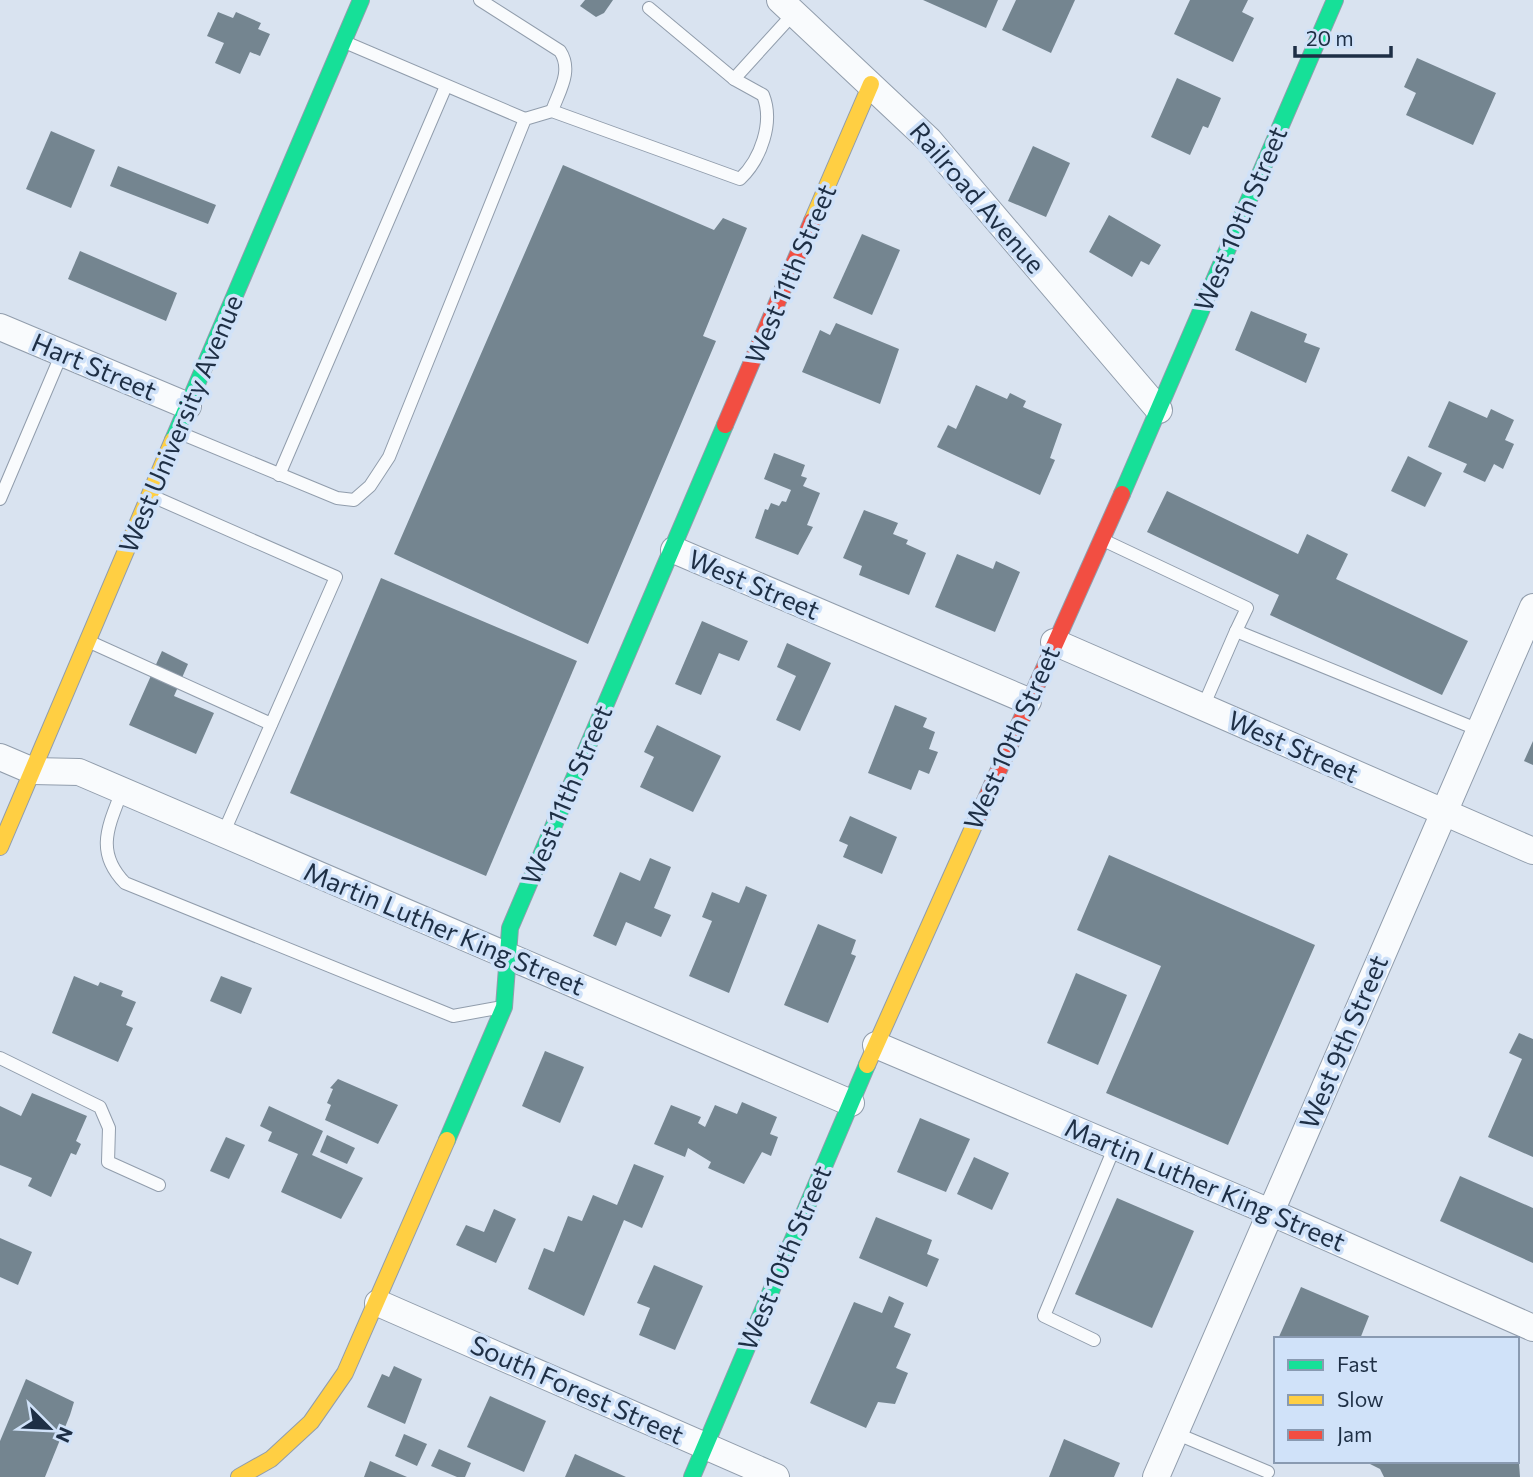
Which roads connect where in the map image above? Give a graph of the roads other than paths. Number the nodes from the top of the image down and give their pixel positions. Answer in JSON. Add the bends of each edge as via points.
{"nodes":[{"id":1,"x":480,"y":0,"type":"edge"},
{"id":2,"x":1335,"y":0,"type":"edge"},
{"id":3,"x":355,"y":4,"type":"edge"},
{"id":4,"x":787,"y":7,"type":"edge"},
{"id":5,"x":649,"y":8,"type":"dead end"},
{"id":6,"x":344,"y":41,"type":"junction"},
{"id":7,"x":734,"y":79,"type":"junction"},
{"id":8,"x":871,"y":84,"type":"junction"},
{"id":9,"x":446,"y":86,"type":"junction"},
{"id":10,"x":552,"y":111,"type":"junction"},
{"id":11,"x":525,"y":119,"type":"junction"},
{"id":12,"x":0,"y":327,"type":"edge"},
{"id":13,"x":62,"y":353,"type":"junction"},
{"id":14,"x":188,"y":407,"type":"junction"},
{"id":15,"x":1159,"y":410,"type":"junction"},
{"id":16,"x":177,"y":432,"type":"junction"},
{"id":17,"x":5,"y":474,"type":"edge"},
{"id":18,"x":279,"y":475,"type":"junction"},
{"id":19,"x":150,"y":495,"type":"junction"},
{"id":20,"x":0,"y":499,"type":"edge"},
{"id":21,"x":1101,"y":539,"type":"junction"},
{"id":22,"x":674,"y":550,"type":"junction"},
{"id":23,"x":1533,"y":607,"type":"edge"},
{"id":24,"x":1236,"y":631,"type":"junction"},
{"id":25,"x":88,"y":641,"type":"junction"},
{"id":26,"x":1054,"y":642,"type":"junction"},
{"id":27,"x":1028,"y":701,"type":"junction"},
{"id":28,"x":1203,"y":707,"type":"junction"},
{"id":29,"x":271,"y":724,"type":"junction"},
{"id":30,"x":1479,"y":730,"type":"junction"},
{"id":31,"x":0,"y":757,"type":"edge"},
{"id":32,"x":33,"y":771,"type":"junction"},
{"id":33,"x":122,"y":791,"type":"junction"},
{"id":34,"x":1443,"y":812,"type":"junction"},
{"id":35,"x":223,"y":834,"type":"junction"},
{"id":36,"x":0,"y":847,"type":"edge"},
{"id":37,"x":1533,"y":851,"type":"edge"},
{"id":38,"x":506,"y":956,"type":"junction"},
{"id":39,"x":504,"y":1007,"type":"junction"},
{"id":40,"x":876,"y":1045,"type":"junction"},
{"id":41,"x":0,"y":1058,"type":"edge"},
{"id":42,"x":851,"y":1103,"type":"junction"},
{"id":43,"x":1115,"y":1146,"type":"junction"},
{"id":44,"x":159,"y":1185,"type":"dead end"},
{"id":45,"x":1270,"y":1212,"type":"junction"},
{"id":46,"x":378,"y":1303,"type":"junction"},
{"id":47,"x":1533,"y":1328,"type":"edge"},
{"id":48,"x":1094,"y":1340,"type":"dead end"},
{"id":49,"x":1175,"y":1433,"type":"junction"},
{"id":50,"x":705,"y":1447,"type":"junction"},
{"id":51,"x":1268,"y":1472,"type":"dead end"},
{"id":52,"x":239,"y":1477,"type":"edge"},
{"id":53,"x":692,"y":1477,"type":"edge"},
{"id":54,"x":776,"y":1477,"type":"edge"},
{"id":55,"x":1156,"y":1477,"type":"edge"}],
"edges":[{"from":1,"to":10,"type":"lane","via":[[560,51],[568,68]]},
{"from":2,"to":15,"type":"street","name":"West 10th Street"},
{"from":3,"to":6,"type":"street","name":"West University Avenue"},
{"from":4,"to":7,"type":"lane"},
{"from":4,"to":8,"type":"street","name":"Railroad Avenue"},
{"from":5,"to":7,"type":"lane"},
{"from":6,"to":9,"type":"lane"},
{"from":6,"to":14,"type":"street","name":"West University Avenue"},
{"from":7,"to":10,"type":"lane","via":[[763,94],[769,108],[769,123],[751,169],[740,179]]},
{"from":8,"to":15,"type":"street","name":"Railroad Avenue","via":[[929,140]]},
{"from":8,"to":22,"type":"street","name":"West 11th Street"},
{"from":9,"to":11,"type":"lane"},
{"from":9,"to":18,"type":"lane"},
{"from":10,"to":11,"type":"lane"},
{"from":11,"to":18,"type":"lane","via":[[388,457],[370,486],[354,500],[337,498]]},
{"from":12,"to":13,"type":"street","name":"Hart Street"},
{"from":13,"to":14,"type":"street","name":"Hart Street"},
{"from":13,"to":17,"type":"lane"},
{"from":14,"to":16,"type":"street","name":"West University Avenue"},
{"from":15,"to":21,"type":"street","name":"West 10th Street"},
{"from":16,"to":18,"type":"lane"},
{"from":16,"to":19,"type":"street","name":"West University Avenue"},
{"from":17,"to":20,"type":"lane"},
{"from":19,"to":25,"type":"street","name":"West University Avenue"},
{"from":19,"to":29,"type":"lane","via":[[336,577]]},
{"from":21,"to":24,"type":"lane","via":[[1247,608]]},
{"from":21,"to":26,"type":"street","name":"West 10th Street"},
{"from":22,"to":27,"type":"street","name":"West Street"},
{"from":22,"to":38,"type":"street","name":"West 11th Street","via":[[510,928]]},
{"from":23,"to":30,"type":"street","name":"West 9th Street"},
{"from":24,"to":28,"type":"lane"},
{"from":24,"to":30,"type":"lane"},
{"from":25,"to":29,"type":"lane"},
{"from":25,"to":32,"type":"street","name":"West University Avenue"},
{"from":26,"to":27,"type":"street","name":"West 10th Street"},
{"from":26,"to":28,"type":"street","name":"West Street"},
{"from":27,"to":40,"type":"street","name":"West 10th Street"},
{"from":28,"to":34,"type":"street","name":"West Street"},
{"from":29,"to":35,"type":"lane"},
{"from":30,"to":34,"type":"street","name":"West 9th Street"},
{"from":31,"to":32,"type":"street"},
{"from":32,"to":33,"type":"street","name":"Martin Luther King Street","via":[[79,772]]},
{"from":32,"to":36,"type":"street","name":"West University Avenue"},
{"from":33,"to":35,"type":"street","name":"Martin Luther King Street"},
{"from":33,"to":39,"type":"lane","via":[[106,843],[111,868],[125,883],[453,1016]]},
{"from":34,"to":37,"type":"street","name":"West Street"},
{"from":34,"to":45,"type":"street","name":"West 9th Street"},
{"from":35,"to":38,"type":"street","name":"Martin Luther King Street"},
{"from":38,"to":39,"type":"street","name":"West 11th Street"},
{"from":38,"to":42,"type":"street","name":"Martin Luther King Street"},
{"from":39,"to":46,"type":"street","name":"West 11th Street"},
{"from":40,"to":42,"type":"street","name":"West 10th Street"},
{"from":40,"to":43,"type":"street","name":"Martin Luther King Street"},
{"from":41,"to":44,"type":"lane","via":[[100,1107],[110,1128],[108,1162]]},
{"from":42,"to":50,"type":"street","name":"West 10th Street"},
{"from":43,"to":45,"type":"street","name":"Martin Luther King Street"},
{"from":43,"to":48,"type":"lane","via":[[1044,1316]]},
{"from":45,"to":47,"type":"street","name":"Martin Luther King Street"},
{"from":45,"to":49,"type":"street","name":"West 9th Street"},
{"from":46,"to":50,"type":"street","name":"South Forest Street"},
{"from":46,"to":52,"type":"street","name":"West 11th Street","via":[[345,1373],[311,1422],[271,1459]]},
{"from":49,"to":51,"type":"lane"},
{"from":49,"to":55,"type":"street","name":"West 9th Street"},
{"from":50,"to":53,"type":"street","name":"West 10th Street"},
{"from":50,"to":54,"type":"street","name":"South Forest Street"}]}
